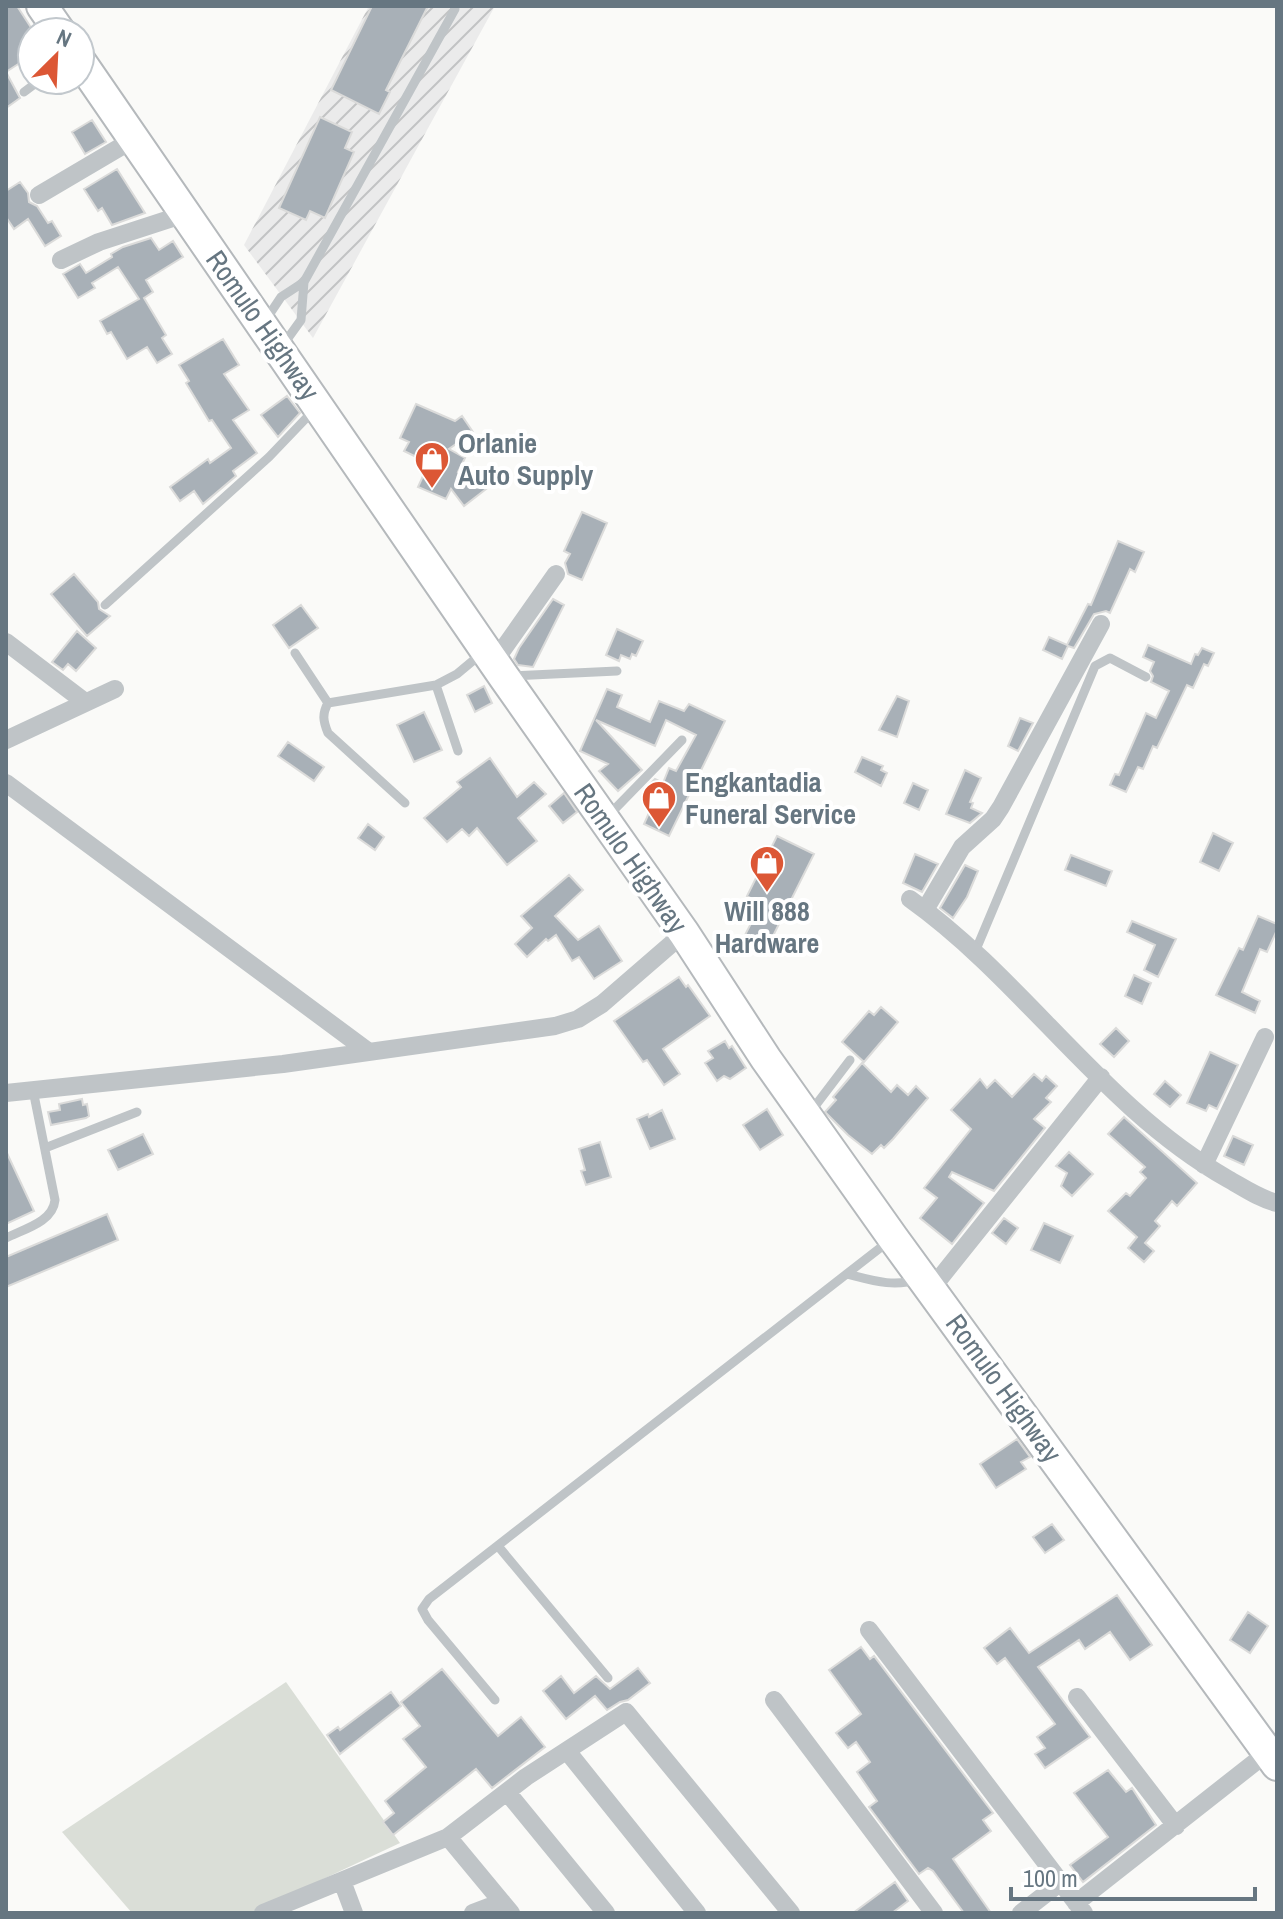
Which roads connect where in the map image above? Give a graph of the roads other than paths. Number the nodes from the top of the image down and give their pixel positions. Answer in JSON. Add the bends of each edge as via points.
{"nodes":[{"id":1,"x":455,"y":9,"type":"dead end"},
{"id":2,"x":96,"y":84,"type":"edge"},
{"id":3,"x":134,"y":139,"type":"junction"},
{"id":4,"x":39,"y":195,"type":"dead end"},
{"id":5,"x":185,"y":214,"type":"junction"},
{"id":6,"x":61,"y":260,"type":"dead end"},
{"id":7,"x":304,"y":282,"type":"junction"},
{"id":8,"x":262,"y":324,"type":"junction"},
{"id":9,"x":280,"y":350,"type":"junction"},
{"id":10,"x":318,"y":406,"type":"junction"},
{"id":11,"x":556,"y":574,"type":"dead end"},
{"id":12,"x":105,"y":605,"type":"dead end"},
{"id":13,"x":1101,"y":624,"type":"dead end"},
{"id":14,"x":6,"y":642,"type":"edge"},
{"id":15,"x":295,"y":653,"type":"dead end"},
{"id":16,"x":494,"y":663,"type":"junction"},
{"id":17,"x":617,"y":671,"type":"dead end"},
{"id":18,"x":1146,"y":677,"type":"dead end"},
{"id":19,"x":436,"y":685,"type":"junction"},
{"id":20,"x":115,"y":689,"type":"dead end"},
{"id":21,"x":85,"y":702,"type":"junction"},
{"id":22,"x":328,"y":703,"type":"junction"},
{"id":23,"x":6,"y":740,"type":"edge"},
{"id":24,"x":682,"y":740,"type":"dead end"},
{"id":25,"x":458,"y":751,"type":"dead end"},
{"id":26,"x":6,"y":783,"type":"edge"},
{"id":27,"x":405,"y":803,"type":"dead end"},
{"id":28,"x":604,"y":820,"type":"junction"},
{"id":29,"x":910,"y":899,"type":"dead end"},
{"id":30,"x":925,"y":910,"type":"junction"},
{"id":31,"x":684,"y":933,"type":"junction"},
{"id":32,"x":975,"y":952,"type":"junction"},
{"id":33,"x":1265,"y":1037,"type":"dead end"},
{"id":34,"x":369,"y":1052,"type":"junction"},
{"id":35,"x":850,"y":1060,"type":"dead end"},
{"id":36,"x":1101,"y":1077,"type":"junction"},
{"id":37,"x":33,"y":1090,"type":"junction"},
{"id":38,"x":6,"y":1093,"type":"edge"},
{"id":39,"x":137,"y":1112,"type":"dead end"},
{"id":40,"x":807,"y":1117,"type":"junction"},
{"id":41,"x":45,"y":1148,"type":"junction"},
{"id":42,"x":1204,"y":1165,"type":"junction"},
{"id":43,"x":1277,"y":1203,"type":"edge"},
{"id":44,"x":6,"y":1238,"type":"edge"},
{"id":45,"x":893,"y":1238,"type":"junction"},
{"id":46,"x":847,"y":1274,"type":"junction"},
{"id":47,"x":928,"y":1282,"type":"junction"},
{"id":48,"x":498,"y":1546,"type":"junction"},
{"id":49,"x":869,"y":1630,"type":"dead end"},
{"id":50,"x":608,"y":1678,"type":"dead end"},
{"id":51,"x":1077,"y":1697,"type":"dead end"},
{"id":52,"x":495,"y":1700,"type":"dead end"},
{"id":53,"x":774,"y":1700,"type":"dead end"},
{"id":54,"x":567,"y":1751,"type":"junction"},
{"id":55,"x":1272,"y":1758,"type":"edge"},
{"id":56,"x":507,"y":1792,"type":"junction"},
{"id":57,"x":1176,"y":1826,"type":"junction"},
{"id":58,"x":448,"y":1837,"type":"junction"},
{"id":59,"x":342,"y":1881,"type":"junction"},
{"id":60,"x":1061,"y":1882,"type":"junction"},
{"id":61,"x":506,"y":1908,"type":"edge"},
{"id":62,"x":1080,"y":1908,"type":"edge"},
{"id":63,"x":263,"y":1913,"type":"edge"},
{"id":64,"x":354,"y":1913,"type":"edge"},
{"id":65,"x":473,"y":1913,"type":"edge"},
{"id":66,"x":606,"y":1913,"type":"edge"},
{"id":67,"x":697,"y":1913,"type":"edge"},
{"id":68,"x":791,"y":1913,"type":"edge"},
{"id":69,"x":934,"y":1913,"type":"edge"},
{"id":70,"x":1021,"y":1913,"type":"edge"}],
"edges":[{"from":1,"to":7,"type":"lane"},
{"from":2,"to":3,"type":"highway","name":"Romulo Highway"},
{"from":3,"to":4,"type":"street"},
{"from":3,"to":5,"type":"highway","name":"Romulo Highway"},
{"from":5,"to":6,"type":"street"},
{"from":5,"to":8,"type":"highway","name":"Romulo Highway"},
{"from":7,"to":8,"type":"lane","via":[[281,297]]},
{"from":7,"to":9,"type":"lane","via":[[301,320]]},
{"from":8,"to":9,"type":"highway","name":"Romulo Highway"},
{"from":9,"to":10,"type":"highway","name":"Romulo Highway"},
{"from":10,"to":12,"type":"lane"},
{"from":10,"to":16,"type":"highway","name":"Romulo Highway"},
{"from":11,"to":16,"type":"street"},
{"from":13,"to":30,"type":"street","via":[[1001,807],[962,847]]},
{"from":14,"to":21,"type":"street"},
{"from":15,"to":22,"type":"lane"},
{"from":16,"to":17,"type":"lane"},
{"from":16,"to":19,"type":"lane"},
{"from":16,"to":28,"type":"highway","name":"Romulo Highway"},
{"from":18,"to":32,"type":"lane","via":[[1110,658],[1095,666]]},
{"from":19,"to":22,"type":"lane"},
{"from":19,"to":25,"type":"lane"},
{"from":20,"to":21,"type":"street"},
{"from":21,"to":23,"type":"street"},
{"from":22,"to":27,"type":"lane","via":[[323,713],[328,733]]},
{"from":24,"to":28,"type":"lane"},
{"from":26,"to":34,"type":"street"},
{"from":28,"to":31,"type":"highway","name":"Romulo Highway"},
{"from":29,"to":30,"type":"street"},
{"from":30,"to":32,"type":"street"},
{"from":31,"to":34,"type":"street","via":[[578,1019]]},
{"from":31,"to":40,"type":"highway","name":"Romulo Highway"},
{"from":32,"to":36,"type":"street"},
{"from":33,"to":42,"type":"street"},
{"from":34,"to":37,"type":"street"},
{"from":35,"to":40,"type":"lane"},
{"from":36,"to":42,"type":"street","via":[[1153,1127]]},
{"from":36,"to":47,"type":"street"},
{"from":37,"to":38,"type":"street"},
{"from":37,"to":41,"type":"lane"},
{"from":39,"to":41,"type":"lane"},
{"from":40,"to":45,"type":"highway","name":"Romulo Highway"},
{"from":41,"to":44,"type":"lane","via":[[54,1210]]},
{"from":42,"to":43,"type":"street"},
{"from":45,"to":46,"type":"lane"},
{"from":45,"to":47,"type":"highway","name":"Romulo Highway"},
{"from":46,"to":47,"type":"lane","via":[[894,1284]]},
{"from":46,"to":48,"type":"lane"},
{"from":47,"to":55,"type":"highway","name":"Romulo Highway"},
{"from":48,"to":50,"type":"lane"},
{"from":48,"to":52,"type":"lane","via":[[422,1609]]},
{"from":49,"to":60,"type":"street"},
{"from":51,"to":57,"type":"street"},
{"from":53,"to":69,"type":"street"},
{"from":54,"to":56,"type":"street"},
{"from":54,"to":67,"type":"street"},
{"from":54,"to":68,"type":"street","via":[[626,1712]]},
{"from":55,"to":57,"type":"street"},
{"from":56,"to":58,"type":"street"},
{"from":56,"to":66,"type":"street"},
{"from":57,"to":62,"type":"street"},
{"from":58,"to":59,"type":"street"},
{"from":58,"to":61,"type":"street"},
{"from":59,"to":63,"type":"street"},
{"from":59,"to":64,"type":"street"},
{"from":60,"to":62,"type":"street"},
{"from":60,"to":70,"type":"street"},
{"from":61,"to":65,"type":"street"}]}
